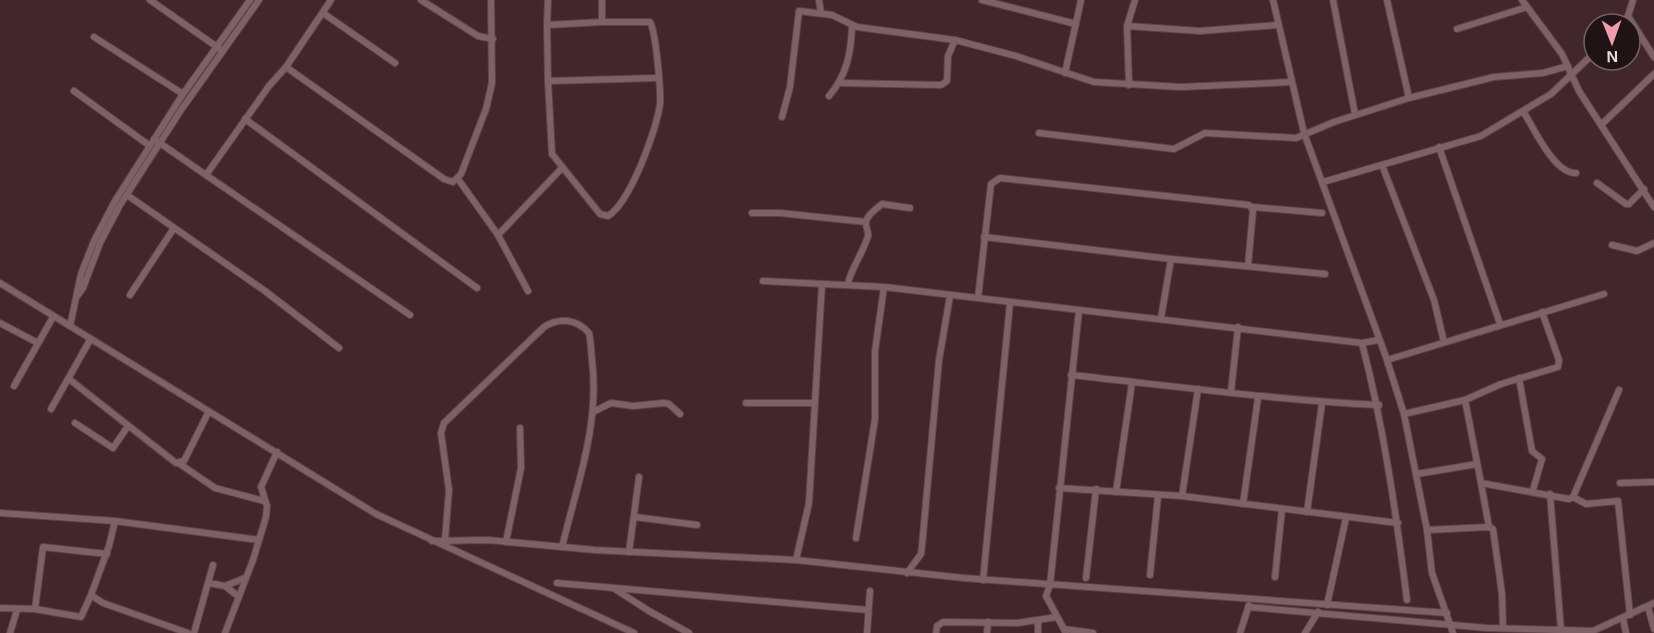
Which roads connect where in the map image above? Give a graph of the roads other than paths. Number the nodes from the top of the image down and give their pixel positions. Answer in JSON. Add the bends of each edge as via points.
{"nodes":[{"id":1,"x":150,"y":0,"type":"edge"},
{"id":2,"x":331,"y":0,"type":"edge"},
{"id":3,"x":421,"y":0,"type":"edge"},
{"id":4,"x":490,"y":0,"type":"edge"},
{"id":5,"x":548,"y":0,"type":"edge"},
{"id":6,"x":602,"y":0,"type":"edge"},
{"id":7,"x":819,"y":0,"type":"edge"},
{"id":8,"x":982,"y":0,"type":"edge"},
{"id":9,"x":1081,"y":0,"type":"edge"},
{"id":10,"x":1135,"y":0,"type":"edge"},
{"id":11,"x":1273,"y":0,"type":"edge"},
{"id":12,"x":1333,"y":0,"type":"edge"},
{"id":13,"x":1387,"y":0,"type":"edge"},
{"id":14,"x":1522,"y":0,"type":"edge"},
{"id":15,"x":254,"y":1,"type":"edge"},
{"id":16,"x":1527,"y":7,"type":"junction"},
{"id":17,"x":323,"y":13,"type":"junction"},
{"id":18,"x":821,"y":13,"type":"junction"},
{"id":19,"x":602,"y":22,"type":"junction"},
{"id":20,"x":1076,"y":24,"type":"junction"},
{"id":21,"x":547,"y":25,"type":"junction"},
{"id":22,"x":1277,"y":25,"type":"junction"},
{"id":23,"x":852,"y":26,"type":"junction"},
{"id":24,"x":1127,"y":26,"type":"junction"},
{"id":25,"x":1457,"y":28,"type":"dead end"},
{"id":26,"x":94,"y":37,"type":"dead end"},
{"id":27,"x":1642,"y":38,"type":"edge"},
{"id":28,"x":493,"y":39,"type":"junction"},
{"id":29,"x":954,"y":40,"type":"junction"},
{"id":30,"x":220,"y":49,"type":"junction"},
{"id":31,"x":1654,"y":57,"type":"edge"},
{"id":32,"x":395,"y":63,"type":"dead end"},
{"id":33,"x":1568,"y":66,"type":"junction"},
{"id":34,"x":1582,"y":66,"type":"edge"},
{"id":35,"x":286,"y":67,"type":"junction"},
{"id":36,"x":1065,"y":73,"type":"junction"},
{"id":37,"x":1654,"y":74,"type":"edge"},
{"id":38,"x":1572,"y":76,"type":"junction"},
{"id":39,"x":658,"y":78,"type":"junction"},
{"id":40,"x":548,"y":81,"type":"junction"},
{"id":41,"x":1292,"y":82,"type":"junction"},
{"id":42,"x":840,"y":83,"type":"junction"},
{"id":43,"x":1129,"y":85,"type":"junction"},
{"id":44,"x":74,"y":91,"type":"dead end"},
{"id":45,"x":183,"y":94,"type":"junction"},
{"id":46,"x":829,"y":96,"type":"dead end"},
{"id":47,"x":1408,"y":98,"type":"junction"},
{"id":48,"x":1523,"y":111,"type":"junction"},
{"id":49,"x":1355,"y":114,"type":"junction"},
{"id":50,"x":782,"y":117,"type":"dead end"},
{"id":51,"x":245,"y":119,"type":"junction"},
{"id":52,"x":1600,"y":125,"type":"junction"},
{"id":53,"x":1039,"y":133,"type":"dead end"},
{"id":54,"x":1305,"y":134,"type":"junction"},
{"id":55,"x":158,"y":141,"type":"junction"},
{"id":56,"x":150,"y":146,"type":"junction"},
{"id":57,"x":1439,"y":147,"type":"junction"},
{"id":58,"x":1382,"y":165,"type":"junction"},
{"id":59,"x":562,"y":168,"type":"junction"},
{"id":60,"x":1576,"y":173,"type":"dead end"},
{"id":61,"x":206,"y":175,"type":"junction"},
{"id":62,"x":458,"y":179,"type":"junction"},
{"id":63,"x":1323,"y":182,"type":"junction"},
{"id":64,"x":1597,"y":183,"type":"dead end"},
{"id":65,"x":1644,"y":189,"type":"junction"},
{"id":66,"x":127,"y":195,"type":"junction"},
{"id":67,"x":1253,"y":207,"type":"junction"},
{"id":68,"x":1654,"y":207,"type":"edge"},
{"id":69,"x":910,"y":208,"type":"dead end"},
{"id":70,"x":752,"y":213,"type":"dead end"},
{"id":71,"x":1322,"y":213,"type":"dead end"},
{"id":72,"x":866,"y":222,"type":"junction"},
{"id":73,"x":174,"y":228,"type":"junction"},
{"id":74,"x":498,"y":235,"type":"junction"},
{"id":75,"x":984,"y":237,"type":"junction"},
{"id":76,"x":1654,"y":243,"type":"edge"},
{"id":77,"x":1612,"y":245,"type":"dead end"},
{"id":78,"x":1171,"y":259,"type":"junction"},
{"id":79,"x":1248,"y":266,"type":"junction"},
{"id":80,"x":1325,"y":274,"type":"dead end"},
{"id":81,"x":763,"y":280,"type":"dead end"},
{"id":82,"x":0,"y":283,"type":"edge"},
{"id":83,"x":822,"y":284,"type":"junction"},
{"id":84,"x":848,"y":285,"type":"junction"},
{"id":85,"x":884,"y":287,"type":"junction"},
{"id":86,"x":477,"y":288,"type":"dead end"},
{"id":87,"x":528,"y":291,"type":"dead end"},
{"id":88,"x":1604,"y":294,"type":"dead end"},
{"id":89,"x":78,"y":295,"type":"junction"},
{"id":90,"x":130,"y":296,"type":"dead end"},
{"id":91,"x":950,"y":296,"type":"junction"},
{"id":92,"x":978,"y":298,"type":"junction"},
{"id":93,"x":1011,"y":303,"type":"junction"},
{"id":94,"x":1079,"y":310,"type":"junction"},
{"id":95,"x":1542,"y":312,"type":"junction"},
{"id":96,"x":410,"y":315,"type":"dead end"},
{"id":97,"x":53,"y":317,"type":"junction"},
{"id":98,"x":1161,"y":318,"type":"junction"},
{"id":99,"x":0,"y":322,"type":"edge"},
{"id":100,"x":1500,"y":324,"type":"junction"},
{"id":101,"x":70,"y":326,"type":"junction"},
{"id":102,"x":1238,"y":327,"type":"junction"},
{"id":103,"x":90,"y":340,"type":"junction"},
{"id":104,"x":1379,"y":340,"type":"junction"},
{"id":105,"x":1444,"y":342,"type":"junction"},
{"id":106,"x":38,"y":343,"type":"junction"},
{"id":107,"x":1362,"y":343,"type":"junction"},
{"id":108,"x":339,"y":348,"type":"dead end"},
{"id":109,"x":1387,"y":360,"type":"junction"},
{"id":110,"x":1071,"y":375,"type":"junction"},
{"id":111,"x":1519,"y":378,"type":"junction"},
{"id":112,"x":69,"y":379,"type":"junction"},
{"id":113,"x":1132,"y":383,"type":"junction"},
{"id":114,"x":14,"y":386,"type":"dead end"},
{"id":115,"x":1198,"y":388,"type":"junction"},
{"id":116,"x":1619,"y":390,"type":"dead end"},
{"id":117,"x":1231,"y":392,"type":"junction"},
{"id":118,"x":1258,"y":398,"type":"junction"},
{"id":119,"x":1465,"y":400,"type":"junction"},
{"id":120,"x":746,"y":403,"type":"dead end"},
{"id":121,"x":814,"y":403,"type":"junction"},
{"id":122,"x":1322,"y":403,"type":"junction"},
{"id":123,"x":1378,"y":405,"type":"junction"},
{"id":124,"x":51,"y":409,"type":"dead end"},
{"id":125,"x":208,"y":412,"type":"junction"},
{"id":126,"x":593,"y":412,"type":"junction"},
{"id":127,"x":680,"y":414,"type":"dead end"},
{"id":128,"x":1404,"y":414,"type":"junction"},
{"id":129,"x":75,"y":423,"type":"dead end"},
{"id":130,"x":128,"y":426,"type":"junction"},
{"id":131,"x":520,"y":428,"type":"dead end"},
{"id":132,"x":277,"y":452,"type":"junction"},
{"id":133,"x":180,"y":464,"type":"junction"},
{"id":134,"x":1477,"y":464,"type":"junction"},
{"id":135,"x":1417,"y":474,"type":"junction"},
{"id":136,"x":639,"y":477,"type":"dead end"},
{"id":137,"x":1654,"y":482,"type":"edge"},
{"id":138,"x":1481,"y":483,"type":"junction"},
{"id":139,"x":1620,"y":483,"type":"dead end"},
{"id":140,"x":1059,"y":488,"type":"junction"},
{"id":141,"x":1096,"y":489,"type":"junction"},
{"id":142,"x":1533,"y":490,"type":"junction"},
{"id":143,"x":1116,"y":492,"type":"junction"},
{"id":144,"x":1550,"y":494,"type":"junction"},
{"id":145,"x":1158,"y":496,"type":"junction"},
{"id":146,"x":1182,"y":496,"type":"junction"},
{"id":147,"x":1573,"y":497,"type":"junction"},
{"id":148,"x":264,"y":501,"type":"junction"},
{"id":149,"x":1243,"y":504,"type":"junction"},
{"id":150,"x":1282,"y":508,"type":"junction"},
{"id":151,"x":1307,"y":512,"type":"junction"},
{"id":152,"x":0,"y":513,"type":"edge"},
{"id":153,"x":635,"y":517,"type":"junction"},
{"id":154,"x":1346,"y":518,"type":"junction"},
{"id":155,"x":114,"y":521,"type":"junction"},
{"id":156,"x":1398,"y":523,"type":"junction"},
{"id":157,"x":697,"y":525,"type":"dead end"},
{"id":158,"x":1489,"y":527,"type":"junction"},
{"id":159,"x":1427,"y":530,"type":"junction"},
{"id":160,"x":856,"y":538,"type":"dead end"},
{"id":161,"x":259,"y":540,"type":"junction"},
{"id":162,"x":445,"y":540,"type":"junction"},
{"id":163,"x":432,"y":541,"type":"junction"},
{"id":164,"x":506,"y":542,"type":"junction"},
{"id":165,"x":561,"y":547,"type":"junction"},
{"id":166,"x":629,"y":552,"type":"junction"},
{"id":167,"x":107,"y":554,"type":"junction"},
{"id":168,"x":796,"y":560,"type":"junction"},
{"id":169,"x":213,"y":565,"type":"dead end"},
{"id":170,"x":908,"y":573,"type":"junction"},
{"id":171,"x":1150,"y":575,"type":"dead end"},
{"id":172,"x":1275,"y":577,"type":"dead end"},
{"id":173,"x":245,"y":578,"type":"junction"},
{"id":174,"x":1086,"y":578,"type":"dead end"},
{"id":175,"x":983,"y":580,"type":"junction"},
{"id":176,"x":557,"y":583,"type":"dead end"},
{"id":177,"x":209,"y":584,"type":"junction"},
{"id":178,"x":1050,"y":585,"type":"junction"},
{"id":179,"x":225,"y":586,"type":"junction"},
{"id":180,"x":615,"y":588,"type":"junction"},
{"id":181,"x":870,"y":591,"type":"dead end"},
{"id":182,"x":91,"y":595,"type":"junction"},
{"id":183,"x":238,"y":596,"type":"junction"},
{"id":184,"x":1251,"y":599,"type":"junction"},
{"id":185,"x":1407,"y":600,"type":"dead end"},
{"id":186,"x":1325,"y":604,"type":"junction"},
{"id":187,"x":1651,"y":605,"type":"edge"},
{"id":188,"x":1248,"y":607,"type":"junction"},
{"id":189,"x":0,"y":608,"type":"edge"},
{"id":190,"x":17,"y":609,"type":"junction"},
{"id":191,"x":35,"y":609,"type":"junction"},
{"id":192,"x":868,"y":610,"type":"junction"},
{"id":193,"x":1321,"y":612,"type":"junction"},
{"id":194,"x":1447,"y":613,"type":"junction"},
{"id":195,"x":1057,"y":617,"type":"junction"},
{"id":196,"x":1626,"y":617,"type":"junction"},
{"id":197,"x":1038,"y":620,"type":"junction"},
{"id":198,"x":988,"y":622,"type":"junction"},
{"id":199,"x":1450,"y":624,"type":"junction"},
{"id":200,"x":1503,"y":628,"type":"junction"},
{"id":201,"x":1654,"y":629,"type":"edge"},
{"id":202,"x":1561,"y":630,"type":"junction"},
{"id":203,"x":1065,"y":631,"type":"edge"},
{"id":204,"x":10,"y":633,"type":"edge"},
{"id":205,"x":188,"y":633,"type":"edge"},
{"id":206,"x":194,"y":633,"type":"edge"},
{"id":207,"x":225,"y":633,"type":"edge"},
{"id":208,"x":634,"y":633,"type":"edge"},
{"id":209,"x":689,"y":633,"type":"edge"},
{"id":210,"x":867,"y":633,"type":"edge"},
{"id":211,"x":936,"y":633,"type":"edge"},
{"id":212,"x":987,"y":633,"type":"edge"},
{"id":213,"x":1038,"y":633,"type":"edge"},
{"id":214,"x":1093,"y":633,"type":"edge"},
{"id":215,"x":1240,"y":633,"type":"edge"},
{"id":216,"x":1305,"y":633,"type":"edge"},
{"id":217,"x":1453,"y":633,"type":"edge"},
{"id":218,"x":1626,"y":633,"type":"edge"}],
"edges":[{"from":1,"to":30,"type":"street"},
{"from":2,"to":17,"type":"street"},
{"from":3,"to":28,"type":"street","via":[[478,36]]},
{"from":4,"to":28,"type":"street"},
{"from":5,"to":21,"type":"street"},
{"from":6,"to":19,"type":"street"},
{"from":7,"to":18,"type":"street"},
{"from":8,"to":20,"type":"street"},
{"from":9,"to":20,"type":"street"},
{"from":10,"to":24,"type":"street"},
{"from":11,"to":22,"type":"street"},
{"from":12,"to":49,"type":"street"},
{"from":13,"to":47,"type":"street"},
{"from":14,"to":16,"type":"street"},
{"from":15,"to":30,"type":"street"},
{"from":16,"to":25,"type":"street"},
{"from":16,"to":33,"type":"street"},
{"from":17,"to":32,"type":"street"},
{"from":17,"to":35,"type":"street"},
{"from":18,"to":23,"type":"street"},
{"from":18,"to":50,"type":"street","via":[[799,11],[790,87]]},
{"from":19,"to":21,"type":"street"},
{"from":19,"to":39,"type":"street","via":[[650,22]]},
{"from":20,"to":36,"type":"street"},
{"from":21,"to":40,"type":"street"},
{"from":22,"to":24,"type":"street","via":[[1200,31]]},
{"from":22,"to":41,"type":"street"},
{"from":23,"to":29,"type":"street"},
{"from":23,"to":42,"type":"street","via":[[851,55]]},
{"from":24,"to":43,"type":"street"},
{"from":26,"to":45,"type":"street"},
{"from":27,"to":31,"type":"street"},
{"from":28,"to":62,"type":"street","via":[[491,90]]},
{"from":29,"to":36,"type":"street"},
{"from":29,"to":42,"type":"street","via":[[948,56],[947,81],[941,86]]},
{"from":30,"to":45,"type":"street"},
{"from":30,"to":55,"type":"street"},
{"from":33,"to":38,"type":"street"},
{"from":33,"to":47,"type":"street","via":[[1543,73],[1494,77]]},
{"from":34,"to":38,"type":"street"},
{"from":35,"to":51,"type":"street"},
{"from":35,"to":62,"type":"street","via":[[444,179]]},
{"from":36,"to":43,"type":"street","via":[[1094,82]]},
{"from":37,"to":52,"type":"street"},
{"from":38,"to":48,"type":"street"},
{"from":38,"to":52,"type":"street"},
{"from":39,"to":40,"type":"street"},
{"from":39,"to":59,"type":"street","via":[[658,114],[637,178],[613,213],[600,214]]},
{"from":40,"to":59,"type":"street","via":[[550,144]]},
{"from":41,"to":43,"type":"street"},
{"from":41,"to":54,"type":"street"},
{"from":42,"to":46,"type":"street"},
{"from":44,"to":56,"type":"street"},
{"from":45,"to":55,"type":"street"},
{"from":47,"to":49,"type":"street"},
{"from":48,"to":57,"type":"street","via":[[1470,141]]},
{"from":48,"to":60,"type":"street","via":[[1553,159],[1566,171]]},
{"from":49,"to":54,"type":"street"},
{"from":51,"to":61,"type":"street"},
{"from":51,"to":86,"type":"street"},
{"from":52,"to":65,"type":"street"},
{"from":53,"to":54,"type":"street","via":[[1174,149],[1205,133],[1296,138]]},
{"from":54,"to":63,"type":"street"},
{"from":55,"to":56,"type":"street"},
{"from":55,"to":61,"type":"street"},
{"from":55,"to":66,"type":"street"},
{"from":56,"to":89,"type":"street","via":[[94,241],[77,286]]},
{"from":57,"to":58,"type":"street"},
{"from":57,"to":100,"type":"street"},
{"from":58,"to":63,"type":"street"},
{"from":58,"to":105,"type":"street","via":[[1434,300]]},
{"from":59,"to":74,"type":"street"},
{"from":61,"to":96,"type":"street"},
{"from":62,"to":74,"type":"street"},
{"from":63,"to":104,"type":"street"},
{"from":64,"to":65,"type":"street","via":[[1626,204]]},
{"from":65,"to":68,"type":"street"},
{"from":66,"to":73,"type":"street"},
{"from":66,"to":89,"type":"street","via":[[100,243]]},
{"from":67,"to":71,"type":"street"},
{"from":67,"to":75,"type":"street","via":[[1000,178],[991,184]]},
{"from":67,"to":79,"type":"street"},
{"from":69,"to":72,"type":"street","via":[[882,204]]},
{"from":70,"to":72,"type":"street"},
{"from":72,"to":84,"type":"street","via":[[868,236],[859,262],[848,277]]},
{"from":73,"to":90,"type":"street"},
{"from":73,"to":108,"type":"street"},
{"from":74,"to":87,"type":"street"},
{"from":75,"to":78,"type":"street"},
{"from":75,"to":92,"type":"street"},
{"from":76,"to":77,"type":"street","via":[[1637,251]]},
{"from":78,"to":79,"type":"street"},
{"from":78,"to":98,"type":"street"},
{"from":79,"to":80,"type":"street"},
{"from":81,"to":83,"type":"street"},
{"from":82,"to":97,"type":"street"},
{"from":83,"to":84,"type":"street"},
{"from":83,"to":121,"type":"street"},
{"from":84,"to":85,"type":"street"},
{"from":85,"to":91,"type":"street"},
{"from":85,"to":160,"type":"street","via":[[875,351],[875,419]]},
{"from":88,"to":95,"type":"street"},
{"from":89,"to":101,"type":"street"},
{"from":91,"to":92,"type":"street"},
{"from":91,"to":170,"type":"street","via":[[939,360],[921,554]]},
{"from":92,"to":93,"type":"street"},
{"from":93,"to":94,"type":"street"},
{"from":93,"to":175,"type":"street"},
{"from":94,"to":98,"type":"street"},
{"from":94,"to":110,"type":"street"},
{"from":95,"to":100,"type":"street"},
{"from":95,"to":111,"type":"street","via":[[1558,367]]},
{"from":97,"to":101,"type":"street"},
{"from":97,"to":106,"type":"street"},
{"from":98,"to":102,"type":"street"},
{"from":99,"to":106,"type":"street"},
{"from":100,"to":105,"type":"street"},
{"from":101,"to":103,"type":"street"},
{"from":102,"to":107,"type":"street"},
{"from":102,"to":117,"type":"street"},
{"from":103,"to":112,"type":"street"},
{"from":103,"to":125,"type":"street"},
{"from":104,"to":107,"type":"street"},
{"from":104,"to":109,"type":"street"},
{"from":105,"to":109,"type":"street"},
{"from":106,"to":114,"type":"street"},
{"from":107,"to":123,"type":"street"},
{"from":109,"to":128,"type":"street"},
{"from":110,"to":113,"type":"street"},
{"from":110,"to":140,"type":"street"},
{"from":111,"to":119,"type":"street"},
{"from":111,"to":142,"type":"street","via":[[1533,451],[1542,457]]},
{"from":112,"to":124,"type":"street"},
{"from":112,"to":130,"type":"street"},
{"from":113,"to":115,"type":"street"},
{"from":113,"to":143,"type":"street"},
{"from":115,"to":117,"type":"street"},
{"from":115,"to":146,"type":"street"},
{"from":116,"to":147,"type":"street"},
{"from":117,"to":118,"type":"street"},
{"from":118,"to":122,"type":"street"},
{"from":118,"to":149,"type":"street"},
{"from":119,"to":128,"type":"street"},
{"from":119,"to":134,"type":"street"},
{"from":120,"to":121,"type":"street"},
{"from":121,"to":168,"type":"street","via":[[808,503]]},
{"from":122,"to":123,"type":"street"},
{"from":122,"to":151,"type":"street"},
{"from":123,"to":156,"type":"street"},
{"from":125,"to":132,"type":"street"},
{"from":125,"to":133,"type":"street"},
{"from":126,"to":127,"type":"street","via":[[611,403],[664,403]]},
{"from":126,"to":162,"type":"street","via":[[589,333],[580,324],[551,322],[444,423],[441,433],[449,490]]},
{"from":126,"to":165,"type":"street","via":[[577,495]]},
{"from":128,"to":135,"type":"street"},
{"from":129,"to":130,"type":"street","via":[[113,448]]},
{"from":130,"to":133,"type":"street","via":[[172,462]]},
{"from":131,"to":164,"type":"street","via":[[520,468]]},
{"from":132,"to":148,"type":"street","via":[[261,487]]},
{"from":132,"to":163,"type":"street","via":[[376,514]]},
{"from":133,"to":148,"type":"street","via":[[215,488]]},
{"from":134,"to":135,"type":"street"},
{"from":134,"to":138,"type":"street"},
{"from":135,"to":159,"type":"street"},
{"from":136,"to":153,"type":"street"},
{"from":137,"to":139,"type":"street"},
{"from":138,"to":142,"type":"street"},
{"from":138,"to":158,"type":"street"},
{"from":140,"to":141,"type":"street"},
{"from":140,"to":178,"type":"street"},
{"from":141,"to":143,"type":"street"},
{"from":141,"to":174,"type":"street"},
{"from":142,"to":144,"type":"street"},
{"from":143,"to":145,"type":"street"},
{"from":144,"to":147,"type":"street"},
{"from":144,"to":202,"type":"street"},
{"from":145,"to":146,"type":"street"},
{"from":145,"to":171,"type":"street"},
{"from":146,"to":149,"type":"street"},
{"from":147,"to":196,"type":"street","via":[[1586,504],[1618,501]]},
{"from":148,"to":161,"type":"street","via":[[267,512]]},
{"from":149,"to":150,"type":"street"},
{"from":150,"to":151,"type":"street"},
{"from":150,"to":172,"type":"street"},
{"from":151,"to":154,"type":"street"},
{"from":152,"to":155,"type":"street"},
{"from":153,"to":157,"type":"street"},
{"from":153,"to":166,"type":"street"},
{"from":154,"to":156,"type":"street"},
{"from":154,"to":186,"type":"street"},
{"from":155,"to":161,"type":"street"},
{"from":155,"to":167,"type":"street"},
{"from":156,"to":185,"type":"street"},
{"from":158,"to":159,"type":"street"},
{"from":158,"to":200,"type":"street","via":[[1495,533]]},
{"from":159,"to":194,"type":"street","via":[[1432,573]]},
{"from":161,"to":173,"type":"street"},
{"from":162,"to":163,"type":"street"},
{"from":162,"to":164,"type":"street"},
{"from":163,"to":208,"type":"street"},
{"from":164,"to":165,"type":"street"},
{"from":165,"to":166,"type":"street"},
{"from":166,"to":168,"type":"street"},
{"from":167,"to":182,"type":"street"},
{"from":167,"to":191,"type":"street","via":[[44,547]]},
{"from":168,"to":170,"type":"street"},
{"from":169,"to":177,"type":"street"},
{"from":170,"to":175,"type":"street"},
{"from":173,"to":179,"type":"street"},
{"from":173,"to":183,"type":"street"},
{"from":175,"to":178,"type":"street"},
{"from":176,"to":180,"type":"street"},
{"from":177,"to":179,"type":"street"},
{"from":177,"to":206,"type":"street"},
{"from":178,"to":184,"type":"street"},
{"from":178,"to":195,"type":"street","via":[[1047,597]]},
{"from":179,"to":183,"type":"street"},
{"from":180,"to":192,"type":"street"},
{"from":180,"to":209,"type":"street"},
{"from":181,"to":192,"type":"street"},
{"from":182,"to":191,"type":"street","via":[[81,617]]},
{"from":182,"to":205,"type":"street","via":[[103,603]]},
{"from":183,"to":207,"type":"street"},
{"from":184,"to":186,"type":"street"},
{"from":184,"to":188,"type":"street"},
{"from":186,"to":193,"type":"street"},
{"from":186,"to":194,"type":"street"},
{"from":187,"to":196,"type":"street"},
{"from":187,"to":201,"type":"street"},
{"from":188,"to":193,"type":"street"},
{"from":188,"to":215,"type":"street"},
{"from":189,"to":190,"type":"street"},
{"from":190,"to":191,"type":"street"},
{"from":190,"to":204,"type":"street"},
{"from":192,"to":210,"type":"street"},
{"from":193,"to":199,"type":"street"},
{"from":193,"to":216,"type":"street"},
{"from":194,"to":199,"type":"street"},
{"from":195,"to":197,"type":"street"},
{"from":195,"to":203,"type":"street"},
{"from":196,"to":202,"type":"street","via":[[1599,630]]},
{"from":196,"to":218,"type":"street"},
{"from":197,"to":198,"type":"street"},
{"from":197,"to":213,"type":"street"},
{"from":198,"to":211,"type":"street","via":[[943,622]]},
{"from":198,"to":212,"type":"street"},
{"from":199,"to":200,"type":"street"},
{"from":199,"to":217,"type":"street"},
{"from":200,"to":202,"type":"street"},
{"from":203,"to":214,"type":"street"}]}
